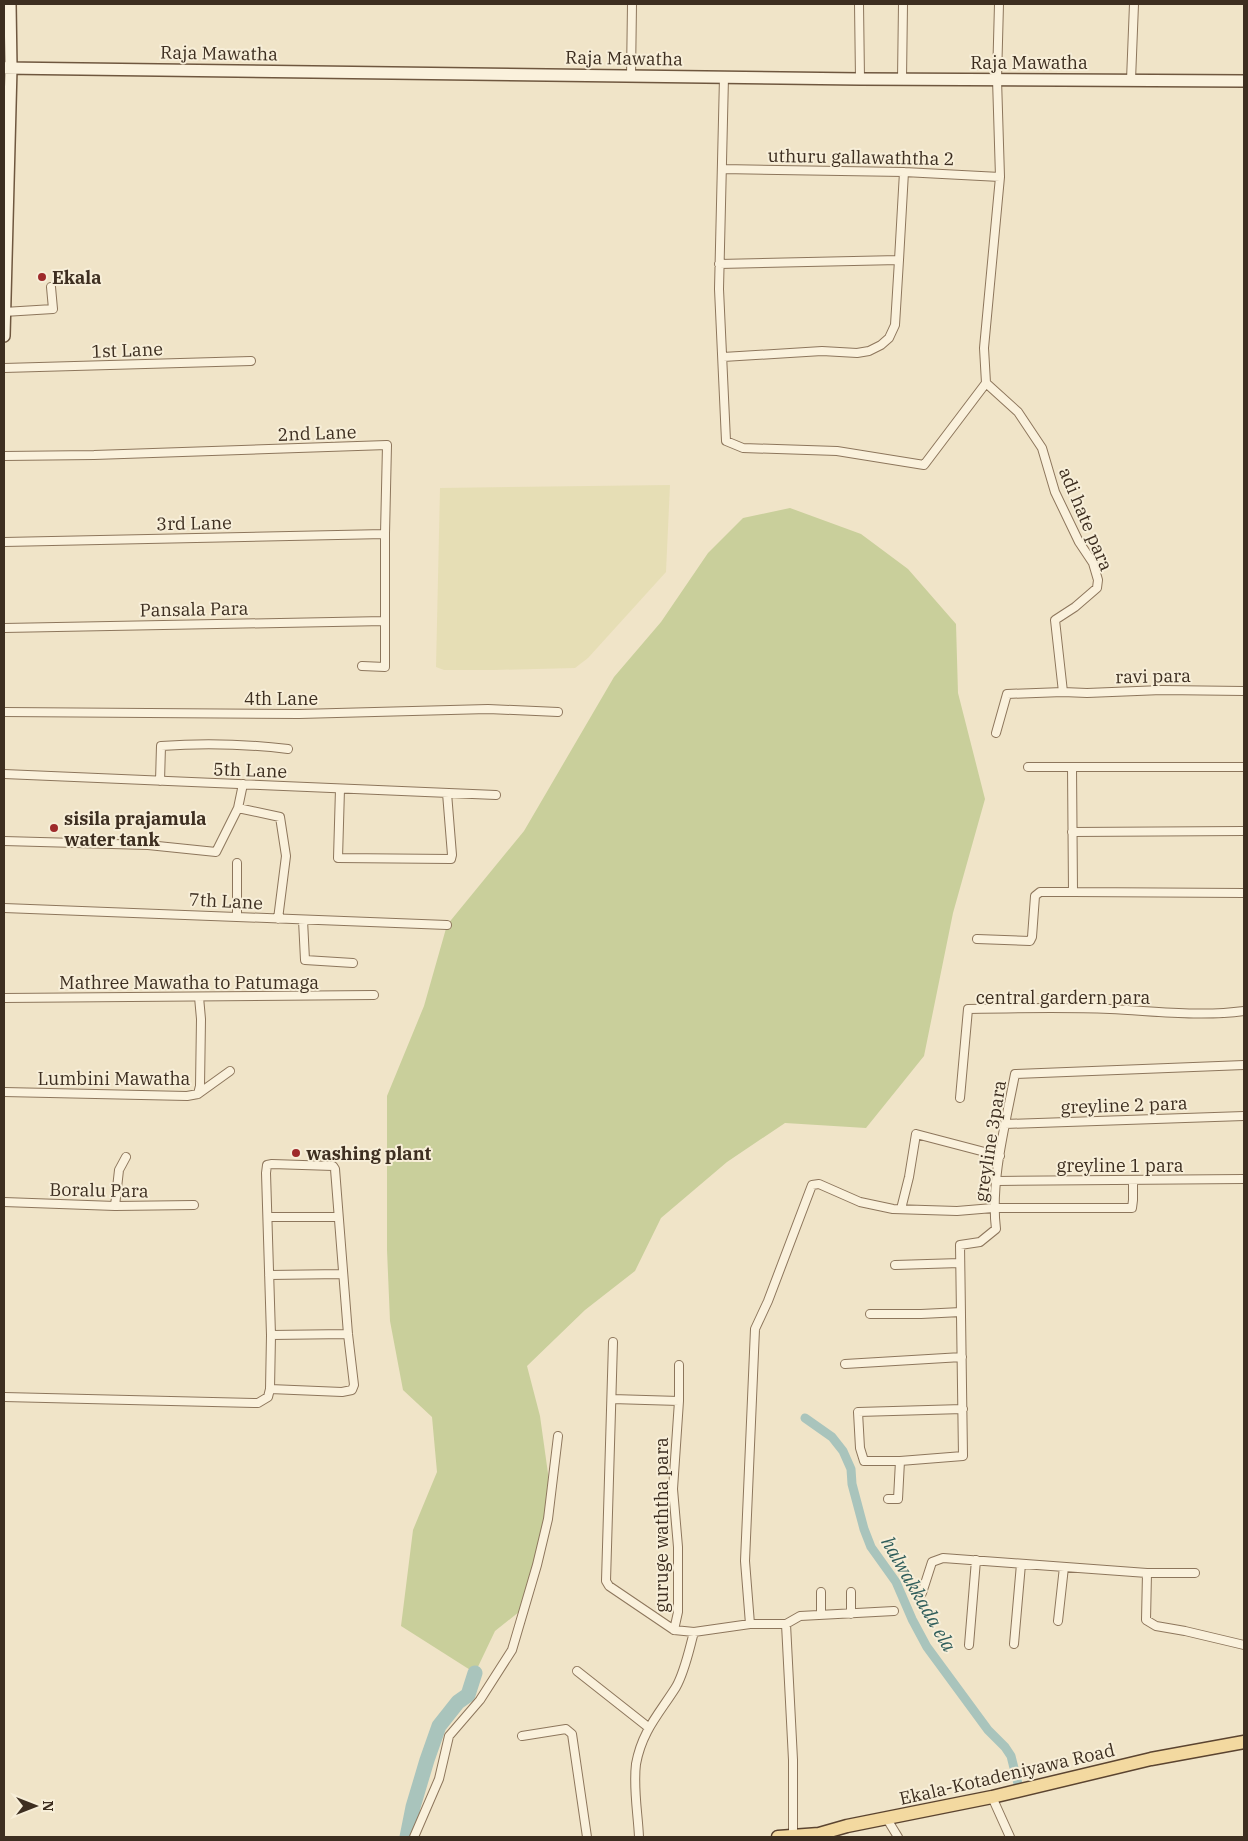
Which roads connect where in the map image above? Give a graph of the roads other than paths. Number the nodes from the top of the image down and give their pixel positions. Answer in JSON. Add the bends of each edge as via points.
{"nodes":[{"id":1,"x":10,"y":4,"type":"edge"},
{"id":2,"x":632,"y":4,"type":"edge"},
{"id":3,"x":859,"y":4,"type":"edge"},
{"id":4,"x":903,"y":4,"type":"edge"},
{"id":5,"x":999,"y":4,"type":"edge"},
{"id":6,"x":1134,"y":4,"type":"edge"},
{"id":7,"x":8,"y":68,"type":"edge"},
{"id":8,"x":631,"y":76,"type":"junction"},
{"id":9,"x":724,"y":77,"type":"junction"},
{"id":10,"x":860,"y":78,"type":"junction"},
{"id":11,"x":902,"y":79,"type":"junction"},
{"id":12,"x":997,"y":79,"type":"junction"},
{"id":13,"x":1131,"y":80,"type":"junction"},
{"id":14,"x":1244,"y":81,"type":"edge"},
{"id":15,"x":722,"y":169,"type":"junction"},
{"id":16,"x":904,"y":172,"type":"junction"},
{"id":17,"x":1000,"y":177,"type":"junction"},
{"id":18,"x":899,"y":260,"type":"junction"},
{"id":19,"x":719,"y":264,"type":"junction"},
{"id":20,"x":51,"y":287,"type":"dead end"},
{"id":21,"x":4,"y":312,"type":"edge"},
{"id":22,"x":4,"y":336,"type":"edge"},
{"id":23,"x":723,"y":357,"type":"junction"},
{"id":24,"x":251,"y":361,"type":"dead end"},
{"id":25,"x":4,"y":368,"type":"edge"},
{"id":26,"x":986,"y":383,"type":"junction"},
{"id":27,"x":4,"y":456,"type":"edge"},
{"id":28,"x":385,"y":534,"type":"junction"},
{"id":29,"x":4,"y":542,"type":"edge"},
{"id":30,"x":385,"y":620,"type":"junction"},
{"id":31,"x":4,"y":628,"type":"edge"},
{"id":32,"x":362,"y":666,"type":"dead end"},
{"id":33,"x":1244,"y":690,"type":"edge"},
{"id":34,"x":1063,"y":692,"type":"junction"},
{"id":35,"x":4,"y":712,"type":"edge"},
{"id":36,"x":558,"y":712,"type":"dead end"},
{"id":37,"x":996,"y":733,"type":"dead end"},
{"id":38,"x":288,"y":749,"type":"dead end"},
{"id":39,"x":1028,"y":767,"type":"dead end"},
{"id":40,"x":1072,"y":767,"type":"junction"},
{"id":41,"x":1244,"y":767,"type":"edge"},
{"id":42,"x":4,"y":774,"type":"edge"},
{"id":43,"x":160,"y":781,"type":"junction"},
{"id":44,"x":243,"y":784,"type":"junction"},
{"id":45,"x":340,"y":789,"type":"junction"},
{"id":46,"x":447,"y":793,"type":"junction"},
{"id":47,"x":496,"y":795,"type":"dead end"},
{"id":48,"x":238,"y":808,"type":"junction"},
{"id":49,"x":1244,"y":831,"type":"edge"},
{"id":50,"x":1072,"y":832,"type":"junction"},
{"id":51,"x":4,"y":841,"type":"edge"},
{"id":52,"x":237,"y":863,"type":"dead end"},
{"id":53,"x":1073,"y":892,"type":"junction"},
{"id":54,"x":1244,"y":893,"type":"edge"},
{"id":55,"x":4,"y":908,"type":"edge"},
{"id":56,"x":236,"y":916,"type":"junction"},
{"id":57,"x":278,"y":919,"type":"junction"},
{"id":58,"x":303,"y":920,"type":"junction"},
{"id":59,"x":447,"y":925,"type":"dead end"},
{"id":60,"x":977,"y":939,"type":"dead end"},
{"id":61,"x":353,"y":963,"type":"dead end"},
{"id":62,"x":374,"y":996,"type":"dead end"},
{"id":63,"x":199,"y":997,"type":"junction"},
{"id":64,"x":4,"y":998,"type":"edge"},
{"id":65,"x":1244,"y":1011,"type":"edge"},
{"id":66,"x":1244,"y":1064,"type":"edge"},
{"id":67,"x":230,"y":1071,"type":"dead end"},
{"id":68,"x":4,"y":1092,"type":"edge"},
{"id":69,"x":198,"y":1094,"type":"junction"},
{"id":70,"x":960,"y":1098,"type":"dead end"},
{"id":71,"x":1244,"y":1116,"type":"edge"},
{"id":72,"x":1005,"y":1124,"type":"junction"},
{"id":73,"x":126,"y":1156,"type":"dead end"},
{"id":74,"x":1000,"y":1156,"type":"junction"},
{"id":75,"x":1244,"y":1179,"type":"edge"},
{"id":76,"x":1133,"y":1180,"type":"junction"},
{"id":77,"x":997,"y":1181,"type":"junction"},
{"id":78,"x":4,"y":1202,"type":"edge"},
{"id":79,"x":194,"y":1205,"type":"dead end"},
{"id":80,"x":115,"y":1206,"type":"junction"},
{"id":81,"x":993,"y":1208,"type":"junction"},
{"id":82,"x":901,"y":1209,"type":"junction"},
{"id":83,"x":338,"y":1217,"type":"junction"},
{"id":84,"x":268,"y":1218,"type":"junction"},
{"id":85,"x":960,"y":1263,"type":"junction"},
{"id":86,"x":895,"y":1265,"type":"dead end"},
{"id":87,"x":342,"y":1274,"type":"junction"},
{"id":88,"x":269,"y":1275,"type":"junction"},
{"id":89,"x":961,"y":1312,"type":"junction"},
{"id":90,"x":870,"y":1314,"type":"dead end"},
{"id":91,"x":348,"y":1334,"type":"junction"},
{"id":92,"x":271,"y":1335,"type":"junction"},
{"id":93,"x":613,"y":1342,"type":"dead end"},
{"id":94,"x":962,"y":1357,"type":"junction"},
{"id":95,"x":845,"y":1364,"type":"dead end"},
{"id":96,"x":679,"y":1366,"type":"dead end"},
{"id":97,"x":270,"y":1389,"type":"junction"},
{"id":98,"x":4,"y":1397,"type":"edge"},
{"id":99,"x":612,"y":1399,"type":"junction"},
{"id":100,"x":679,"y":1401,"type":"junction"},
{"id":101,"x":962,"y":1409,"type":"junction"},
{"id":102,"x":558,"y":1436,"type":"dead end"},
{"id":103,"x":900,"y":1461,"type":"junction"},
{"id":104,"x":888,"y":1499,"type":"dead end"},
{"id":105,"x":976,"y":1560,"type":"junction"},
{"id":106,"x":1021,"y":1564,"type":"junction"},
{"id":107,"x":1064,"y":1567,"type":"junction"},
{"id":108,"x":1147,"y":1573,"type":"junction"},
{"id":109,"x":1195,"y":1573,"type":"dead end"},
{"id":110,"x":820,"y":1592,"type":"dead end"},
{"id":111,"x":851,"y":1592,"type":"dead end"},
{"id":112,"x":922,"y":1594,"type":"dead end"},
{"id":113,"x":894,"y":1611,"type":"dead end"},
{"id":114,"x":851,"y":1614,"type":"junction"},
{"id":115,"x":821,"y":1615,"type":"junction"},
{"id":116,"x":1058,"y":1621,"type":"dead end"},
{"id":117,"x":750,"y":1624,"type":"junction"},
{"id":118,"x":786,"y":1624,"type":"junction"},
{"id":119,"x":674,"y":1630,"type":"junction"},
{"id":120,"x":694,"y":1632,"type":"junction"},
{"id":121,"x":1014,"y":1644,"type":"dead end"},
{"id":122,"x":969,"y":1645,"type":"dead end"},
{"id":123,"x":1244,"y":1645,"type":"edge"},
{"id":124,"x":577,"y":1670,"type":"dead end"},
{"id":125,"x":648,"y":1727,"type":"junction"},
{"id":126,"x":522,"y":1736,"type":"dead end"},
{"id":127,"x":1244,"y":1742,"type":"edge"},
{"id":128,"x":992,"y":1797,"type":"junction"},
{"id":129,"x":887,"y":1819,"type":"junction"},
{"id":130,"x":793,"y":1836,"type":"junction"},
{"id":131,"x":820,"y":1836,"type":"edge"},
{"id":132,"x":414,"y":1837,"type":"edge"},
{"id":133,"x":587,"y":1837,"type":"edge"},
{"id":134,"x":639,"y":1837,"type":"edge"},
{"id":135,"x":778,"y":1837,"type":"edge"},
{"id":136,"x":898,"y":1837,"type":"edge"},
{"id":137,"x":1010,"y":1837,"type":"edge"}],
"edges":[{"from":1,"to":7,"type":"street"},
{"from":2,"to":8,"type":"street"},
{"from":3,"to":10,"type":"street"},
{"from":4,"to":11,"type":"street"},
{"from":5,"to":12,"type":"street"},
{"from":6,"to":13,"type":"street"},
{"from":7,"to":8,"type":"street","name":"Raja Mawatha"},
{"from":7,"to":21,"type":"street"},
{"from":8,"to":9,"type":"street","name":"Raja Mawatha"},
{"from":9,"to":10,"type":"street","name":"Raja Mawatha"},
{"from":9,"to":15,"type":"street"},
{"from":10,"to":11,"type":"street","name":"Raja Mawatha"},
{"from":11,"to":12,"type":"street","name":"Raja Mawatha"},
{"from":12,"to":13,"type":"street","name":"Raja Mawatha"},
{"from":12,"to":17,"type":"street"},
{"from":13,"to":14,"type":"street","name":"Raja Mawatha"},
{"from":15,"to":16,"type":"street","name":"uthuru gallawaththa 2"},
{"from":15,"to":19,"type":"street"},
{"from":16,"to":17,"type":"street","name":"uthuru gallawaththa 2"},
{"from":16,"to":18,"type":"street"},
{"from":17,"to":26,"type":"street","via":[[984,348]]},
{"from":18,"to":19,"type":"street"},
{"from":18,"to":23,"type":"street","via":[[895,325],[889,338],[881,345],[857,353],[822,351]]},
{"from":19,"to":23,"type":"street"},
{"from":20,"to":21,"type":"street","via":[[53,309]]},
{"from":21,"to":22,"type":"street"},
{"from":23,"to":26,"type":"street","via":[[726,441],[743,448],[837,450],[924,465]]},
{"from":24,"to":25,"type":"street","name":"1st Lane"},
{"from":26,"to":34,"type":"street","name":"adi hate para","via":[[1018,412],[1042,448],[1054,492],[1093,563],[1098,580],[1097,588],[1055,620]]},
{"from":27,"to":28,"type":"street","name":"2nd Lane","via":[[387,446]]},
{"from":28,"to":29,"type":"street","name":"3rd Lane"},
{"from":28,"to":30,"type":"street","name":"2nd Lane"},
{"from":30,"to":31,"type":"street","name":"Pansala Para"},
{"from":30,"to":32,"type":"street","name":"2nd Lane","via":[[385,667]]},
{"from":33,"to":34,"type":"street","name":"ravi para"},
{"from":34,"to":37,"type":"street","via":[[1007,694]]},
{"from":35,"to":36,"type":"street","name":"4th Lane","via":[[299,714],[488,708]]},
{"from":38,"to":43,"type":"street","via":[[161,746]]},
{"from":39,"to":40,"type":"street"},
{"from":40,"to":41,"type":"street"},
{"from":40,"to":50,"type":"street"},
{"from":42,"to":43,"type":"street","name":"5th Lane"},
{"from":43,"to":44,"type":"street","name":"5th Lane"},
{"from":44,"to":45,"type":"street","name":"5th Lane"},
{"from":44,"to":48,"type":"street"},
{"from":45,"to":46,"type":"street","name":"5th Lane"},
{"from":45,"to":46,"type":"street","via":[[338,858],[451,859]]},
{"from":46,"to":47,"type":"street","name":"5th Lane"},
{"from":48,"to":51,"type":"street","via":[[216,852],[148,845]]},
{"from":48,"to":57,"type":"street","via":[[280,817],[286,856]]},
{"from":49,"to":50,"type":"street"},
{"from":50,"to":53,"type":"street"},
{"from":52,"to":56,"type":"street"},
{"from":53,"to":54,"type":"street"},
{"from":53,"to":60,"type":"street","via":[[1040,892],[1035,896],[1030,941]]},
{"from":55,"to":56,"type":"street","name":"7th Lane"},
{"from":56,"to":57,"type":"street","name":"7th Lane"},
{"from":57,"to":58,"type":"street","name":"7th Lane"},
{"from":58,"to":59,"type":"street","name":"7th Lane"},
{"from":58,"to":61,"type":"street","via":[[305,960]]},
{"from":62,"to":63,"type":"street","name":"Mathree Mawatha to Patumaga"},
{"from":63,"to":64,"type":"street","name":"Mathree Mawatha to Patumaga"},
{"from":63,"to":69,"type":"street","name":"Lumbini Mawatha"},
{"from":65,"to":70,"type":"street","name":"central gardern para","via":[[968,1009]]},
{"from":66,"to":72,"type":"street","name":"greyline 3para","via":[[1014,1074]]},
{"from":67,"to":69,"type":"street"},
{"from":68,"to":69,"type":"street","name":"Lumbini Mawatha"},
{"from":71,"to":72,"type":"street","name":"greyline 2 para"},
{"from":72,"to":74,"type":"street","name":"greyline 3para"},
{"from":73,"to":80,"type":"street","via":[[119,1170]]},
{"from":74,"to":77,"type":"street","name":"greyline 3para"},
{"from":74,"to":82,"type":"street","via":[[916,1134]]},
{"from":75,"to":76,"type":"street","name":"greyline 1 para"},
{"from":76,"to":77,"type":"street","name":"greyline 1 para"},
{"from":76,"to":81,"type":"street","via":[[1132,1208]]},
{"from":77,"to":81,"type":"street","name":"greyline 3para"},
{"from":78,"to":80,"type":"street","name":"Boralu Para"},
{"from":79,"to":80,"type":"street","name":"Boralu Para"},
{"from":81,"to":82,"type":"street","via":[[957,1211]]},
{"from":81,"to":85,"type":"street","name":"greyline 3para","via":[[996,1229],[980,1242],[960,1245]]},
{"from":82,"to":117,"type":"street","via":[[860,1202],[819,1184],[812,1185],[755,1329],[745,1561]]},
{"from":83,"to":84,"type":"street"},
{"from":83,"to":84,"type":"street","via":[[333,1166],[272,1164],[267,1166],[266,1173]]},
{"from":83,"to":87,"type":"street"},
{"from":84,"to":88,"type":"street"},
{"from":85,"to":86,"type":"street"},
{"from":85,"to":89,"type":"street","name":"greyline 3para"},
{"from":87,"to":88,"type":"street"},
{"from":87,"to":91,"type":"street"},
{"from":88,"to":92,"type":"street"},
{"from":89,"to":90,"type":"street"},
{"from":89,"to":94,"type":"street","name":"greyline 3para"},
{"from":91,"to":92,"type":"street"},
{"from":91,"to":97,"type":"street","via":[[352,1390]]},
{"from":92,"to":97,"type":"street"},
{"from":93,"to":99,"type":"street"},
{"from":94,"to":95,"type":"street"},
{"from":94,"to":101,"type":"street","name":"greyline 3para"},
{"from":96,"to":100,"type":"street","name":"guruge waththa para"},
{"from":97,"to":98,"type":"street","via":[[268,1397],[254,1404]]},
{"from":99,"to":100,"type":"street"},
{"from":99,"to":119,"type":"street","via":[[606,1581]]},
{"from":100,"to":119,"type":"street","name":"guruge waththa para","via":[[673,1489],[678,1547],[678,1612]]},
{"from":101,"to":103,"type":"street","name":"greyline 3para","via":[[963,1456]]},
{"from":101,"to":103,"type":"street","via":[[858,1412],[864,1461]]},
{"from":102,"to":132,"type":"street","via":[[548,1519],[512,1650],[480,1700],[449,1736],[439,1778]]},
{"from":103,"to":104,"type":"street","via":[[898,1498]]},
{"from":105,"to":106,"type":"street"},
{"from":105,"to":112,"type":"street","via":[[944,1558],[932,1562]]},
{"from":105,"to":122,"type":"street"},
{"from":106,"to":107,"type":"street"},
{"from":106,"to":121,"type":"street"},
{"from":107,"to":108,"type":"street"},
{"from":107,"to":116,"type":"street"},
{"from":108,"to":109,"type":"street"},
{"from":108,"to":123,"type":"street","via":[[1146,1620],[1156,1626]]},
{"from":110,"to":115,"type":"street"},
{"from":111,"to":114,"type":"street"},
{"from":113,"to":114,"type":"street"},
{"from":114,"to":115,"type":"street"},
{"from":115,"to":118,"type":"street","via":[[800,1616]]},
{"from":117,"to":118,"type":"street","name":"guruge waththa para"},
{"from":117,"to":120,"type":"street","name":"guruge waththa para"},
{"from":118,"to":130,"type":"street","via":[[793,1760]]},
{"from":119,"to":120,"type":"street","name":"guruge waththa para"},
{"from":120,"to":125,"type":"street","via":[[676,1685]]},
{"from":124,"to":125,"type":"street"},
{"from":125,"to":134,"type":"street","via":[[636,1766]]},
{"from":126,"to":133,"type":"street","via":[[566,1729],[572,1734]]},
{"from":127,"to":128,"type":"main road","name":"Ekala-Kotadeniyawa Road","via":[[1151,1759]]},
{"from":128,"to":129,"type":"main road","name":"Ekala-Kotadeniyawa Road"},
{"from":128,"to":137,"type":"street"},
{"from":129,"to":131,"type":"main road","name":"Ekala-Kotadeniyawa Road","via":[[847,1826]]},
{"from":129,"to":136,"type":"street"},
{"from":130,"to":131,"type":"main road","name":"Ekala-Kotadeniyawa Road"},
{"from":130,"to":135,"type":"main road","name":"Ekala-Kotadeniyawa Road"}]}
